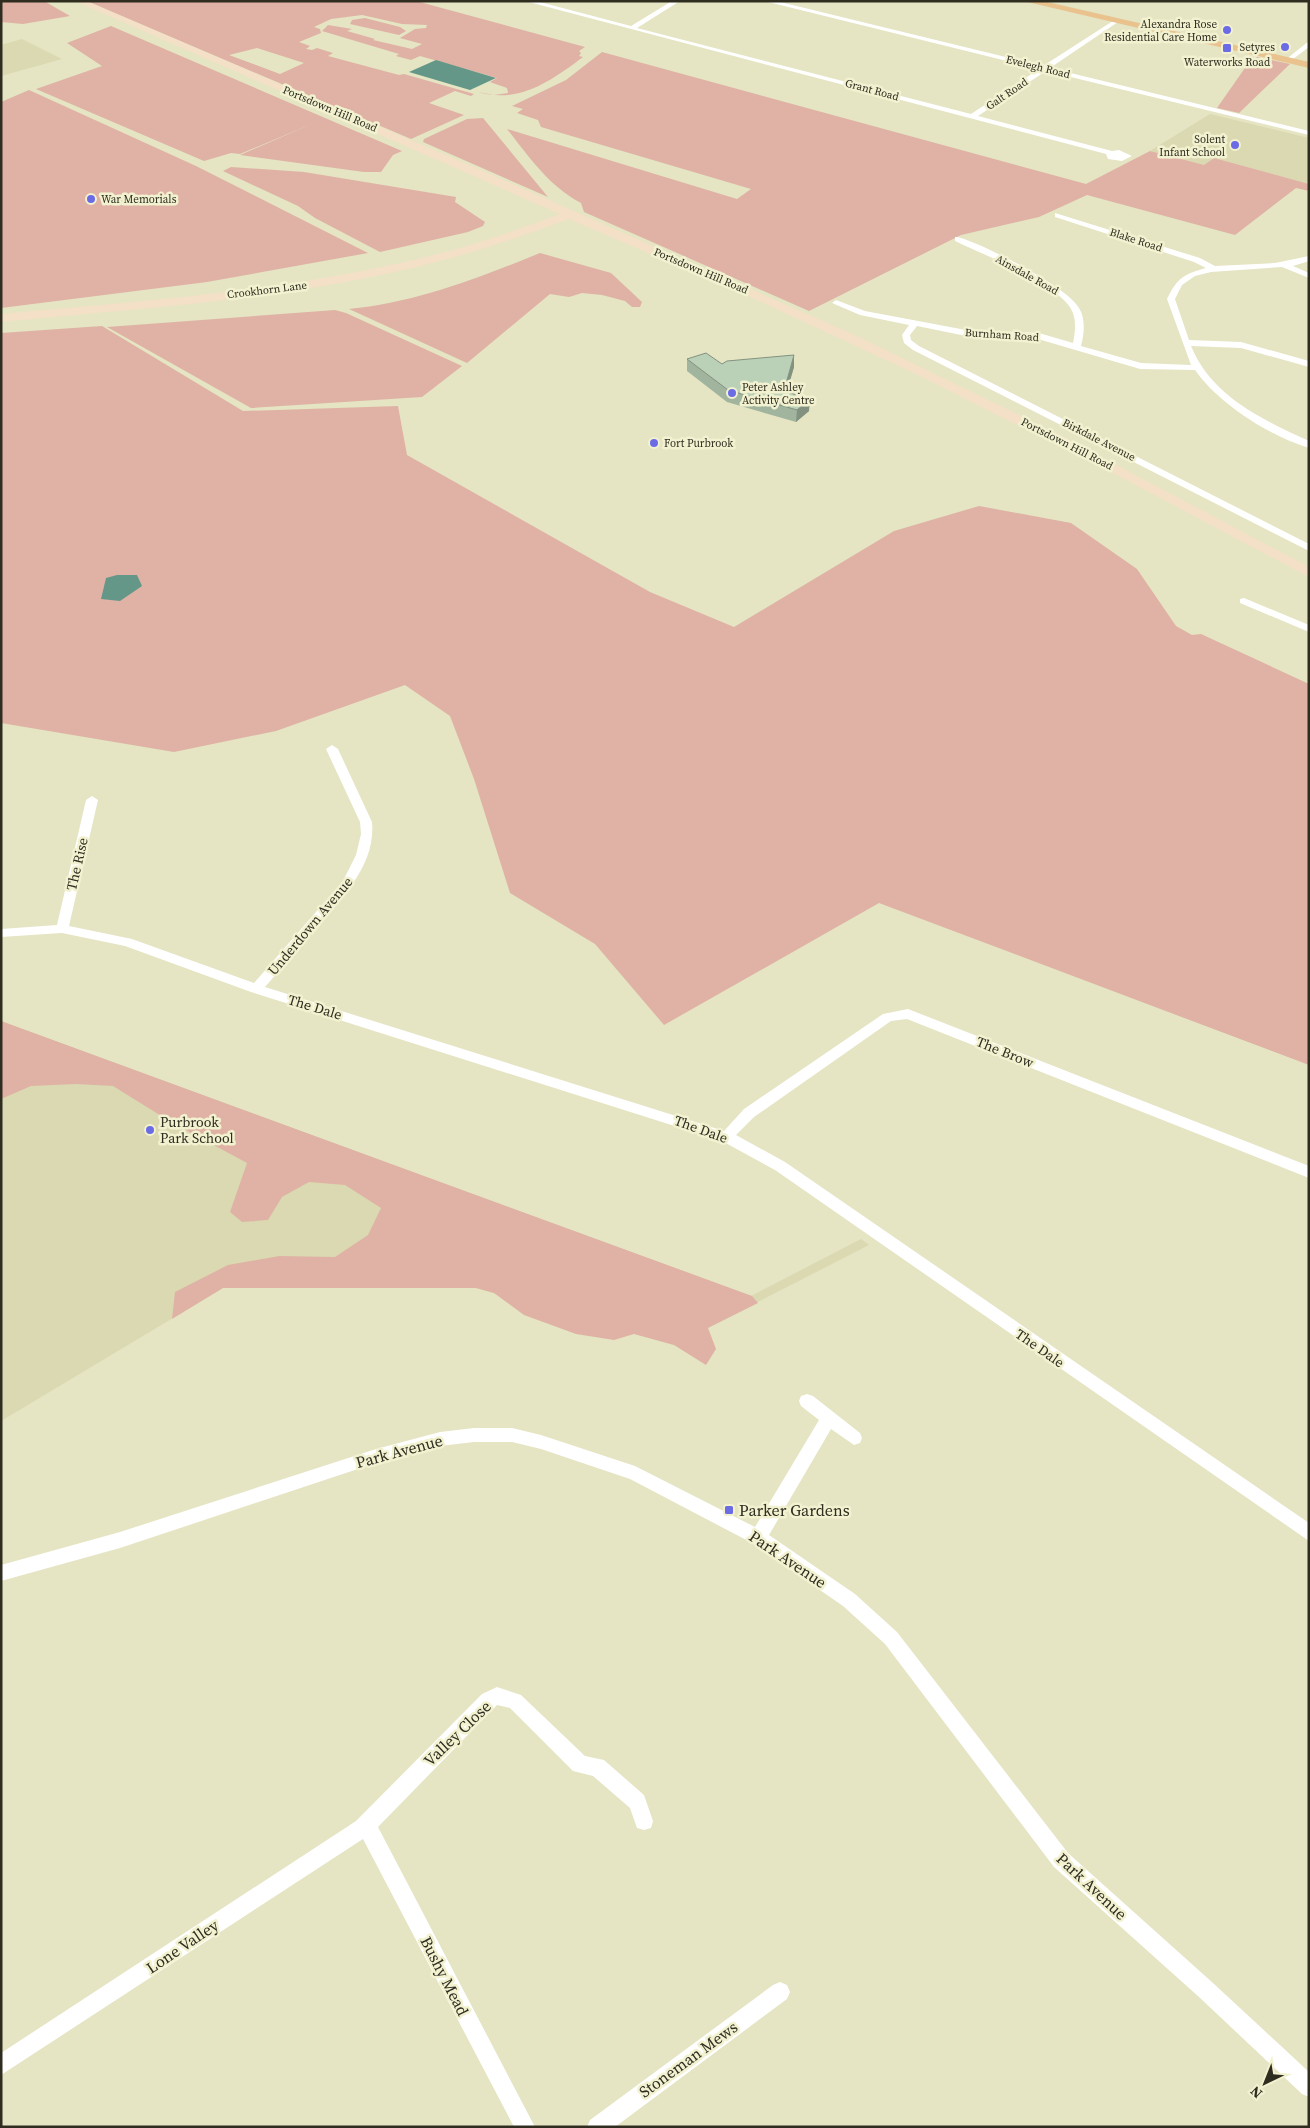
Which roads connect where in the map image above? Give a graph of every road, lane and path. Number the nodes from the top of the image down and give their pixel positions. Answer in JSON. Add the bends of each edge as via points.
{"nodes":[{"id":1,"x":79,"y":1,"type":"edge"},
{"id":2,"x":528,"y":1,"type":"edge"},
{"id":3,"x":678,"y":1,"type":"edge"},
{"id":4,"x":767,"y":1,"type":"edge"},
{"id":5,"x":1028,"y":1,"type":"edge"},
{"id":6,"x":1116,"y":21,"type":"junction"},
{"id":7,"x":632,"y":28,"type":"junction"},
{"id":8,"x":1309,"y":43,"type":"edge"},
{"id":9,"x":1227,"y":46,"type":"junction"},
{"id":10,"x":1291,"y":58,"type":"junction"},
{"id":11,"x":1309,"y":64,"type":"edge"},
{"id":12,"x":1045,"y":68,"type":"junction"},
{"id":13,"x":972,"y":117,"type":"junction"},
{"id":14,"x":1309,"y":133,"type":"edge"},
{"id":15,"x":1111,"y":153,"type":"dead end"},
{"id":16,"x":571,"y":214,"type":"junction"},
{"id":17,"x":1058,"y":215,"type":"dead end"},
{"id":18,"x":957,"y":243,"type":"dead end"},
{"id":19,"x":1309,"y":258,"type":"edge"},
{"id":20,"x":1285,"y":265,"type":"junction"},
{"id":21,"x":1214,"y":269,"type":"junction"},
{"id":22,"x":1309,"y":276,"type":"edge"},
{"id":23,"x":836,"y":304,"type":"dead end"},
{"id":24,"x":1,"y":318,"type":"edge"},
{"id":25,"x":914,"y":324,"type":"junction"},
{"id":26,"x":1186,"y":343,"type":"junction"},
{"id":27,"x":1077,"y":346,"type":"junction"},
{"id":28,"x":1309,"y":364,"type":"edge"},
{"id":29,"x":1197,"y":367,"type":"junction"},
{"id":30,"x":1309,"y":445,"type":"edge"},
{"id":31,"x":1309,"y":548,"type":"edge"},
{"id":32,"x":1309,"y":573,"type":"edge"},
{"id":33,"x":1244,"y":601,"type":"dead end"},
{"id":34,"x":1309,"y":629,"type":"edge"},
{"id":35,"x":332,"y":748,"type":"dead end"},
{"id":36,"x":92,"y":800,"type":"dead end"},
{"id":37,"x":62,"y":929,"type":"junction"},
{"id":38,"x":1,"y":934,"type":"edge"},
{"id":39,"x":256,"y":989,"type":"junction"},
{"id":40,"x":727,"y":1137,"type":"junction"},
{"id":41,"x":1309,"y":1172,"type":"edge"},
{"id":42,"x":807,"y":1401,"type":"dead end"},
{"id":43,"x":828,"y":1419,"type":"junction"},
{"id":44,"x":854,"y":1438,"type":"dead end"},
{"id":45,"x":1309,"y":1533,"type":"edge"},
{"id":46,"x":758,"y":1537,"type":"junction"},
{"id":47,"x":1,"y":1573,"type":"edge"},
{"id":48,"x":644,"y":1820,"type":"dead end"},
{"id":49,"x":363,"y":1828,"type":"junction"},
{"id":50,"x":780,"y":1992,"type":"dead end"},
{"id":51,"x":1,"y":2065,"type":"edge"},
{"id":52,"x":1309,"y":2087,"type":"edge"},
{"id":53,"x":525,"y":2127,"type":"edge"},
{"id":54,"x":596,"y":2127,"type":"edge"}],
"edges":[{"from":1,"to":16,"type":"main road","name":"Portsdown Hill Road"},
{"from":2,"to":7,"type":"street","name":"Grant Road"},
{"from":3,"to":7,"type":"street"},
{"from":4,"to":12,"type":"street","name":"Evelegh Road"},
{"from":5,"to":6,"type":"main road"},
{"from":6,"to":9,"type":"main road"},
{"from":6,"to":12,"type":"street","name":"Galt Road"},
{"from":7,"to":13,"type":"street","name":"Grant Road"},
{"from":8,"to":10,"type":"street"},
{"from":9,"to":10,"type":"main road"},
{"from":9,"to":11,"type":"main road"},
{"from":10,"to":11,"type":"main road"},
{"from":12,"to":13,"type":"street","name":"Galt Road"},
{"from":12,"to":14,"type":"street","name":"Evelegh Road"},
{"from":13,"to":15,"type":"street","name":"Grant Road"},
{"from":16,"to":24,"type":"main road","name":"Crookhorn Lane","via":[[437,260],[287,289]]},
{"from":16,"to":32,"type":"main road","name":"Portsdown Hill Road","via":[[697,267],[960,389],[1224,525]]},
{"from":17,"to":21,"type":"street","name":"Blake Road","via":[[1197,260]]},
{"from":18,"to":27,"type":"street","name":"Ainsdale Road","via":[[967,243],[1046,285],[1071,303],[1078,316]]},
{"from":19,"to":20,"type":"street"},
{"from":20,"to":21,"type":"street"},
{"from":20,"to":22,"type":"street"},
{"from":21,"to":26,"type":"street","via":[[1181,281],[1172,293],[1171,299]]},
{"from":23,"to":25,"type":"street","name":"Burnham Road","via":[[863,314]]},
{"from":25,"to":27,"type":"street","name":"Burnham Road","via":[[966,333],[1039,336]]},
{"from":25,"to":31,"type":"street","name":"Birkdale Avenue","via":[[906,335],[907,341],[916,348]]},
{"from":26,"to":28,"type":"street","via":[[1241,344]]},
{"from":26,"to":29,"type":"street"},
{"from":27,"to":29,"type":"street","name":"Burnham Road","via":[[1140,366]]},
{"from":29,"to":30,"type":"street","via":[[1210,384],[1231,402],[1262,422]]},
{"from":33,"to":34,"type":"street"},
{"from":35,"to":39,"type":"street","name":"Underdown Avenue","via":[[366,822],[362,854],[348,883]]},
{"from":36,"to":37,"type":"street","name":"The Rise"},
{"from":37,"to":38,"type":"street","name":"The Dale"},
{"from":37,"to":39,"type":"street","name":"The Dale","via":[[127,942]]},
{"from":39,"to":40,"type":"street","name":"The Dale"},
{"from":40,"to":41,"type":"street","name":"The Brow","via":[[749,1113],[888,1017],[908,1014]]},
{"from":40,"to":45,"type":"street","name":"The Dale","via":[[780,1166]]},
{"from":42,"to":43,"type":"street"},
{"from":43,"to":44,"type":"street"},
{"from":43,"to":46,"type":"street"},
{"from":46,"to":47,"type":"street","name":"Park Avenue","via":[[636,1473],[512,1435],[474,1435],[440,1439],[376,1456],[120,1540]]},
{"from":46,"to":52,"type":"street","name":"Park Avenue","via":[[849,1600],[891,1638],[1061,1860]]},
{"from":48,"to":49,"type":"street","name":"Valley Close","via":[[636,1802],[596,1767],[580,1764],[514,1701],[497,1696],[488,1700]]},
{"from":49,"to":51,"type":"street","name":"Lone Valley"},
{"from":49,"to":53,"type":"street","name":"Bushy Mead","via":[[372,1834]]},
{"from":50,"to":54,"type":"street","name":"Stoneman Mews"}]}
